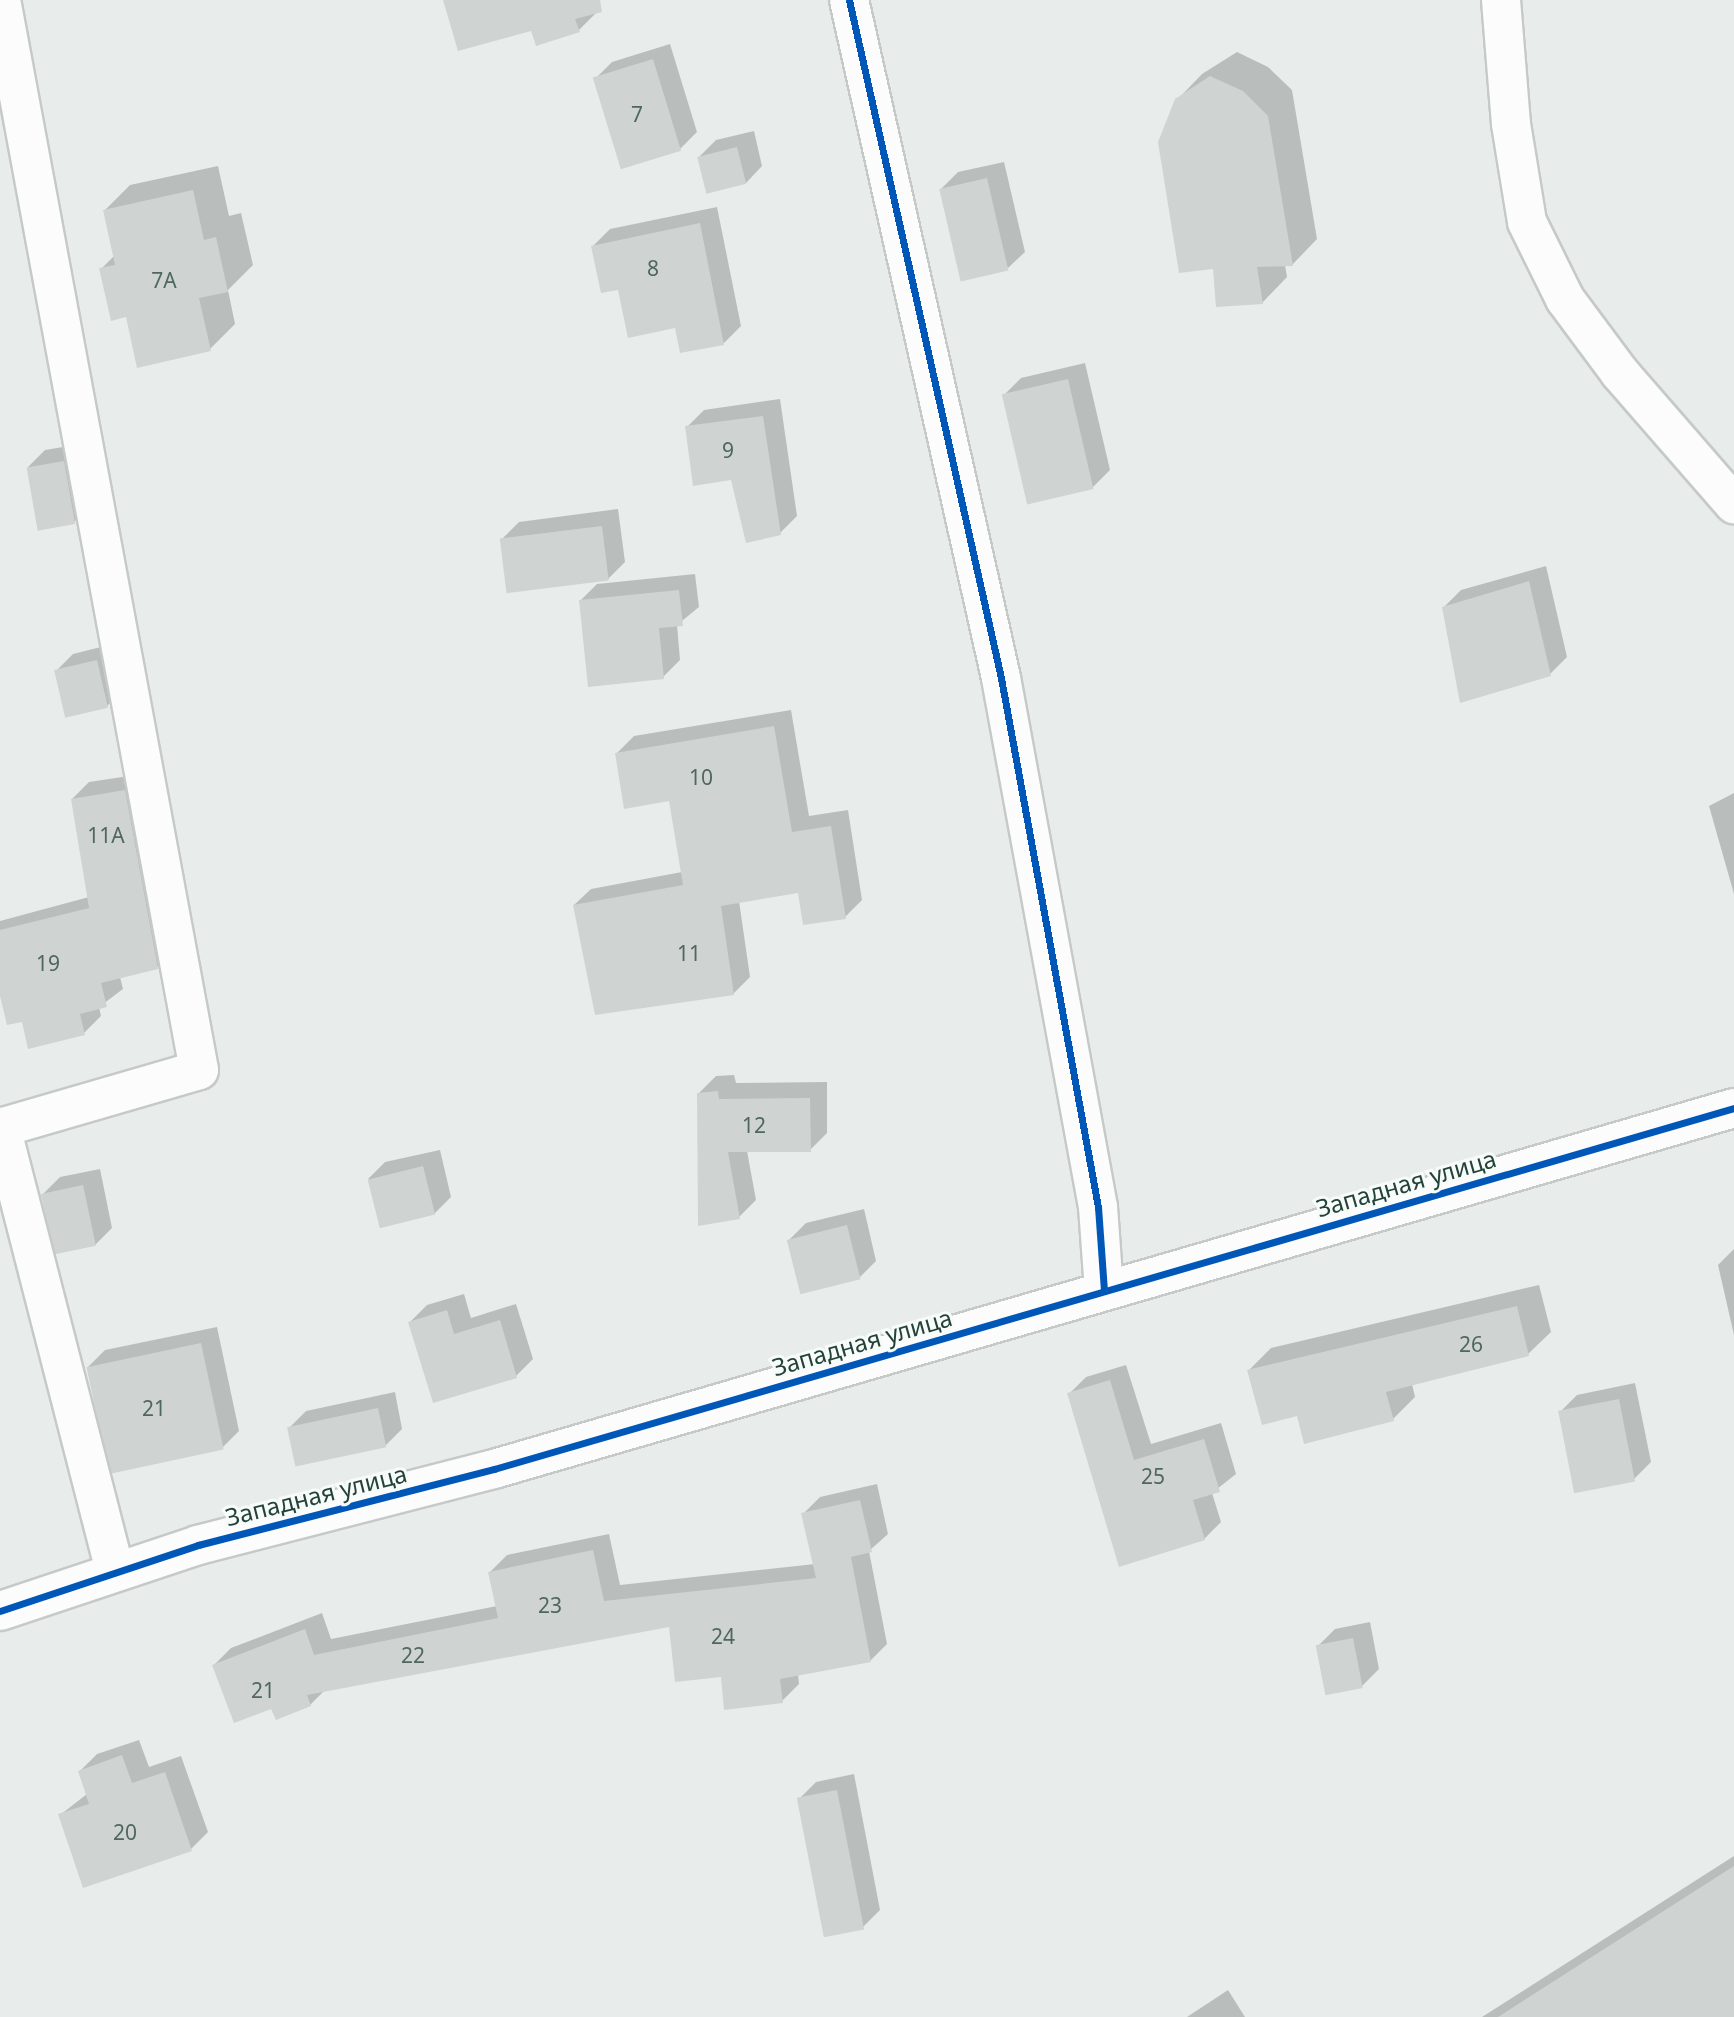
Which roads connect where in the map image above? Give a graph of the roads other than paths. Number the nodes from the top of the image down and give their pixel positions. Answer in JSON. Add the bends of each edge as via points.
{"nodes":[{"id":1,"x":1,"y":0,"type":"edge"},
{"id":2,"x":849,"y":0,"type":"edge"},
{"id":3,"x":1501,"y":0,"type":"edge"},
{"id":4,"x":1734,"y":505,"type":"edge"},
{"id":5,"x":1734,"y":1108,"type":"edge"},
{"id":6,"x":1,"y":1128,"type":"edge"},
{"id":7,"x":1104,"y":1292,"type":"junction"},
{"id":8,"x":115,"y":1572,"type":"junction"},
{"id":9,"x":0,"y":1611,"type":"edge"}],
"edges":[{"from":1,"to":6,"type":"street","via":[[199,1070]]},
{"from":2,"to":7,"type":"street","via":[[1001,678],[1098,1208]]},
{"from":3,"to":4,"type":"street","via":[[1511,124],[1527,222],[1565,299],[1620,373]]},
{"from":5,"to":7,"type":"street","name":"Западная улица"},
{"from":6,"to":8,"type":"street"},
{"from":7,"to":8,"type":"street","name":"Западная улица","via":[[494,1469],[198,1545]]},
{"from":8,"to":9,"type":"street","name":"Западная улица"}]}
